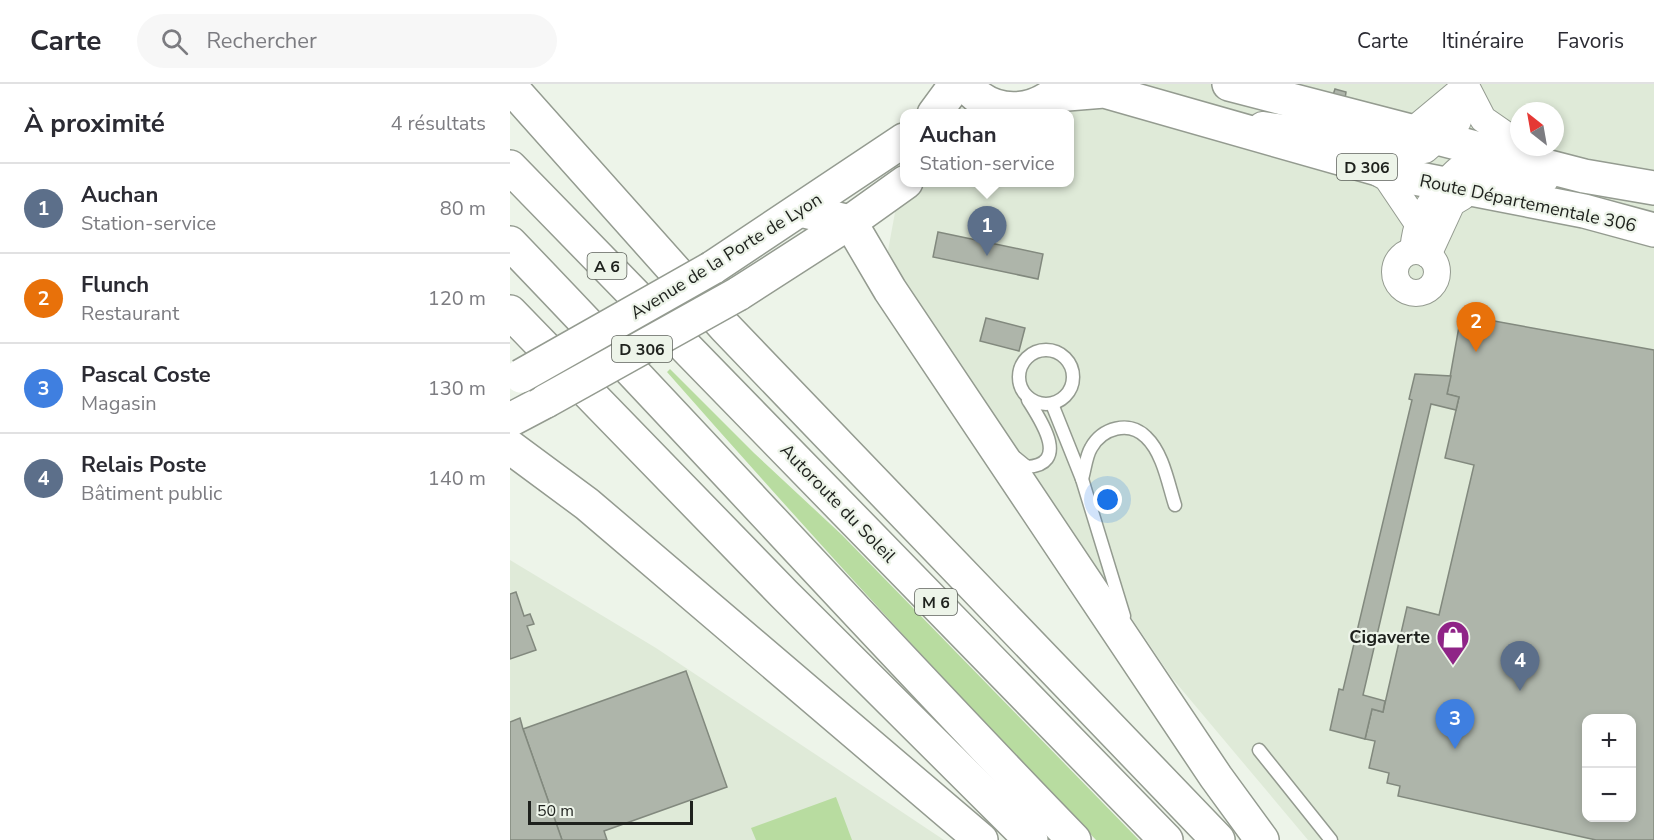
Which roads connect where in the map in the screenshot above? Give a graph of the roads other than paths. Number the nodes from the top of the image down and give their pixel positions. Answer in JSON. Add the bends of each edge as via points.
{"nodes":[{"id":1,"x":956,"y":84,"type":"edge"},
{"id":2,"x":965,"y":84,"type":"edge"},
{"id":3,"x":1229,"y":84,"type":"edge"},
{"id":4,"x":1466,"y":85,"type":"edge"},
{"id":5,"x":510,"y":86,"type":"edge"},
{"id":6,"x":1060,"y":90,"type":"edge"},
{"id":7,"x":937,"y":109,"type":"edge"},
{"id":8,"x":996,"y":109,"type":"edge"},
{"id":9,"x":1022,"y":109,"type":"edge"},
{"id":10,"x":1218,"y":126,"type":"junction"},
{"id":11,"x":1426,"y":135,"type":"junction"},
{"id":12,"x":1510,"y":138,"type":"edge"},
{"id":13,"x":900,"y":143,"type":"edge"},
{"id":14,"x":1543,"y":156,"type":"edge"},
{"id":15,"x":510,"y":167,"type":"edge"},
{"id":16,"x":1369,"y":168,"type":"junction"},
{"id":17,"x":1584,"y":176,"type":"junction"},
{"id":18,"x":1444,"y":183,"type":"junction"},
{"id":19,"x":900,"y":187,"type":"edge"},
{"id":20,"x":1654,"y":188,"type":"edge"},
{"id":21,"x":1484,"y":193,"type":"junction"},
{"id":22,"x":1654,"y":201,"type":"edge"},
{"id":23,"x":800,"y":210,"type":"junction"},
{"id":24,"x":850,"y":222,"type":"junction"},
{"id":25,"x":1418,"y":224,"type":"junction"},
{"id":26,"x":1654,"y":230,"type":"edge"},
{"id":27,"x":510,"y":243,"type":"edge"},
{"id":28,"x":510,"y":312,"type":"edge"},
{"id":29,"x":704,"y":366,"type":"joint"},
{"id":30,"x":516,"y":378,"type":"edge"},
{"id":31,"x":1026,"y":396,"type":"junction"},
{"id":32,"x":1052,"y":404,"type":"junction"},
{"id":33,"x":510,"y":420,"type":"edge"},
{"id":34,"x":989,"y":435,"type":"junction"},
{"id":35,"x":510,"y":447,"type":"edge"},
{"id":36,"x":1082,"y":479,"type":"junction"},
{"id":37,"x":1175,"y":505,"type":"dead end"},
{"id":38,"x":1147,"y":676,"type":"junction"},
{"id":39,"x":1259,"y":750,"type":"dead end"},
{"id":40,"x":981,"y":840,"type":"edge"},
{"id":41,"x":1031,"y":840,"type":"edge"},
{"id":42,"x":1074,"y":840,"type":"edge"},
{"id":43,"x":1166,"y":840,"type":"edge"},
{"id":44,"x":1218,"y":840,"type":"edge"},
{"id":45,"x":1262,"y":840,"type":"edge"},
{"id":46,"x":1331,"y":840,"type":"edge"}],
"edges":[{"from":1,"to":7,"type":"main road"},
{"from":2,"to":8,"type":"main road"},
{"from":3,"to":11,"type":"main road","number":"D 306"},
{"from":4,"to":11,"type":"street","via":[[1458,121]]},
{"from":4,"to":12,"type":"street","via":[[1483,119]]},
{"from":5,"to":44,"type":"main road","via":[[725,327]]},
{"from":6,"to":9,"type":"main road","via":[[1040,105]]},
{"from":6,"to":10,"type":"main road","name":"Route Départementale 306","number":"D 306","via":[[1104,91]]},
{"from":10,"to":11,"type":"street","via":[[1269,124],[1394,151],[1425,150]]},
{"from":10,"to":16,"type":"main road","name":"Route Départementale 306","number":"D 306"},
{"from":11,"to":17,"type":"main road","number":"D 306"},
{"from":13,"to":23,"type":"main road","name":"Avenue de la Porte de Lyon","number":"D 306"},
{"from":14,"to":17,"type":"street"},
{"from":15,"to":29,"type":"main road","name":"Autoroute du Soleil","number":"A 6"},
{"from":16,"to":18,"type":"main road","name":"Route Départementale 306","number":"D 306"},
{"from":16,"to":25,"type":"street","via":[[1387,178]]},
{"from":17,"to":20,"type":"main road","number":"D 306"},
{"from":18,"to":21,"type":"main road","name":"Route Départementale 306","number":"D 306"},
{"from":18,"to":22,"type":"street","via":[[1462,167]]},
{"from":18,"to":25,"type":"street"},
{"from":19,"to":24,"type":"main road","name":"Avenue de la Porte de Lyon","number":"D 306"},
{"from":21,"to":25,"type":"street","via":[[1468,194],[1452,203],[1421,253]]},
{"from":21,"to":26,"type":"main road","name":"Route Départementale 306","number":"D 306","via":[[1584,211]]},
{"from":23,"to":24,"type":"main road"},
{"from":23,"to":30,"type":"main road","name":"Avenue de la Porte de Lyon","number":"D 306","bridge":true,"via":[[712,268]]},
{"from":24,"to":33,"type":"main road","name":"Avenue de la Porte de Lyon","number":"D 306","bridge":true,"via":[[738,294]]},
{"from":24,"to":34,"type":"main road","via":[[890,290]]},
{"from":27,"to":42,"type":"main road"},
{"from":28,"to":41,"type":"main road","via":[[784,594]]},
{"from":29,"to":43,"type":"main road","name":"Autoroute du Soleil","number":"M 6"},
{"from":31,"to":32,"type":"lane"},
{"from":31,"to":32,"type":"lane","via":[[1018,382],[1020,366],[1031,353],[1053,350],[1070,364],[1073,382],[1064,397]]},
{"from":31,"to":34,"type":"lane","via":[[1048,430],[1045,461],[1027,467]]},
{"from":32,"to":36,"type":"lane"},
{"from":34,"to":38,"type":"main road"},
{"from":35,"to":40,"type":"main road","via":[[587,504]]},
{"from":36,"to":37,"type":"lane","via":[[1096,440],[1106,432],[1133,428],[1147,437],[1159,456]]},
{"from":36,"to":38,"type":"lane","via":[[1114,592]]},
{"from":38,"to":45,"type":"main road"},
{"from":39,"to":46,"type":"lane"}]}
